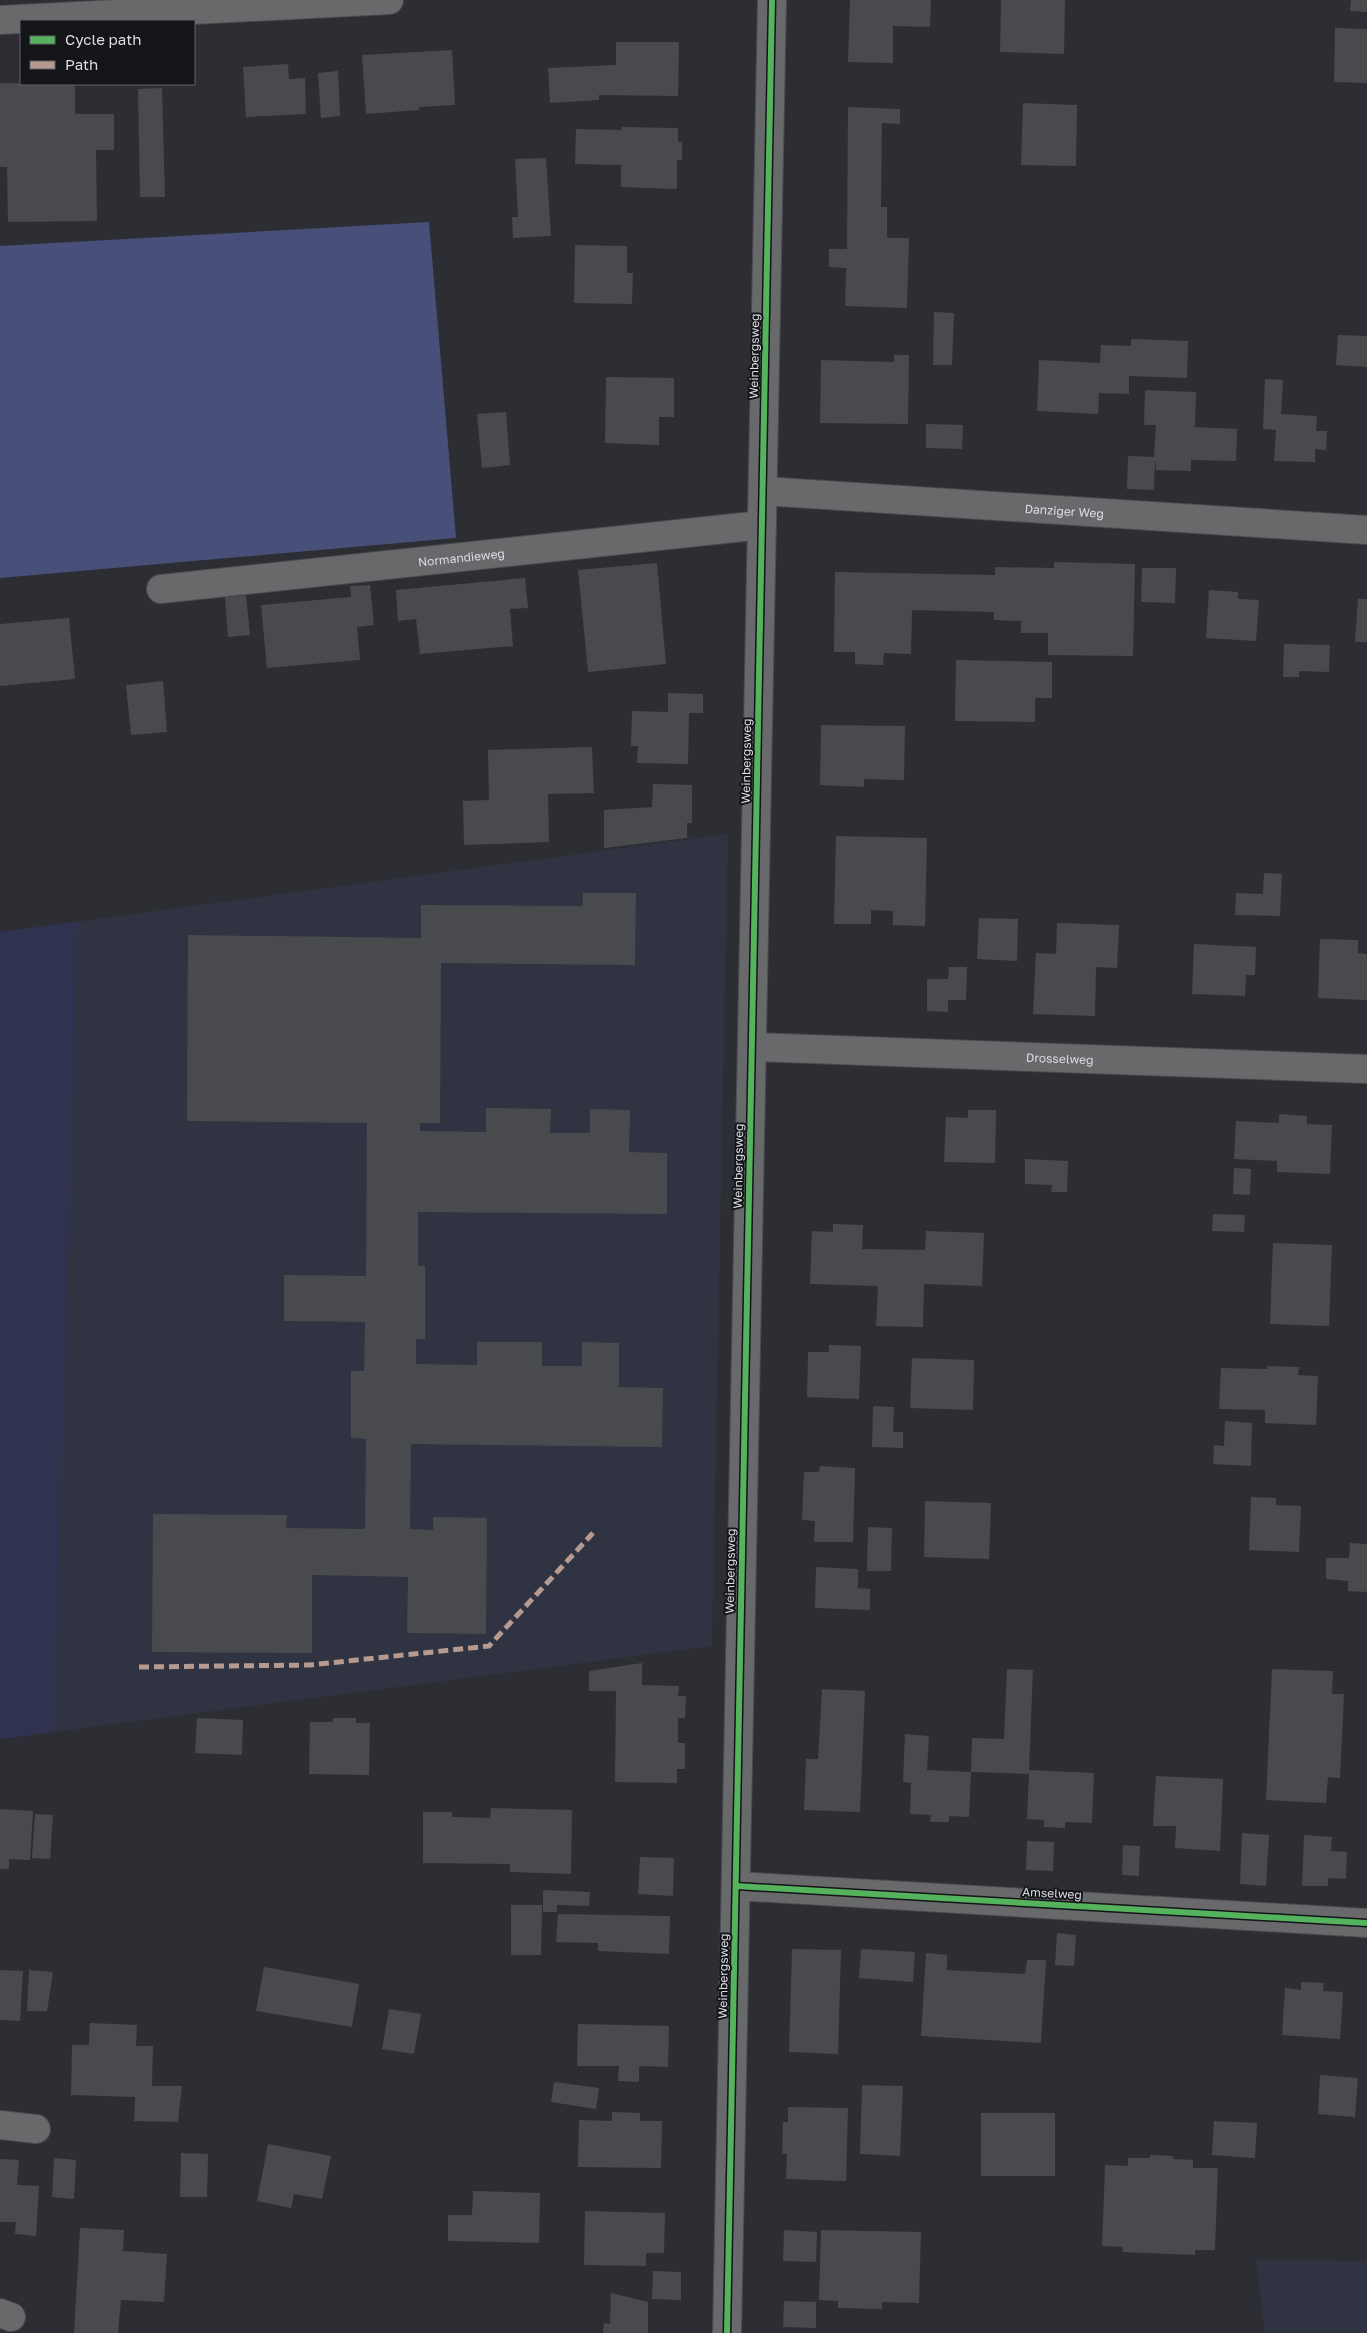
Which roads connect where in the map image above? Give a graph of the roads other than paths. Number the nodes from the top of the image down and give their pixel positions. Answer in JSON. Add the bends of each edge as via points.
{"nodes":[{"id":1,"x":389,"y":0,"type":"edge"},
{"id":2,"x":772,"y":0,"type":"edge"},
{"id":3,"x":0,"y":20,"type":"edge"},
{"id":4,"x":763,"y":491,"type":"junction"},
{"id":5,"x":762,"y":525,"type":"junction"},
{"id":6,"x":1367,"y":530,"type":"edge"},
{"id":7,"x":160,"y":589,"type":"dead end"},
{"id":8,"x":752,"y":1047,"type":"junction"},
{"id":9,"x":1367,"y":1069,"type":"edge"},
{"id":10,"x":736,"y":1886,"type":"junction"},
{"id":11,"x":1367,"y":1923,"type":"edge"},
{"id":12,"x":0,"y":2125,"type":"edge"},
{"id":13,"x":36,"y":2129,"type":"dead end"},
{"id":14,"x":727,"y":2333,"type":"edge"}],
"edges":[{"from":1,"to":3,"type":"street"},
{"from":2,"to":4,"type":"street","name":"Weinbergsweg"},
{"from":4,"to":5,"type":"street","name":"Weinbergsweg"},
{"from":4,"to":6,"type":"street","name":"Danziger Weg"},
{"from":5,"to":7,"type":"street","name":"Normandieweg"},
{"from":5,"to":8,"type":"street","name":"Weinbergsweg"},
{"from":8,"to":9,"type":"street","name":"Drosselweg"},
{"from":8,"to":10,"type":"street","name":"Weinbergsweg"},
{"from":10,"to":11,"type":"street","name":"Amselweg"},
{"from":10,"to":14,"type":"street","name":"Weinbergsweg"},
{"from":12,"to":13,"type":"street"}]}
